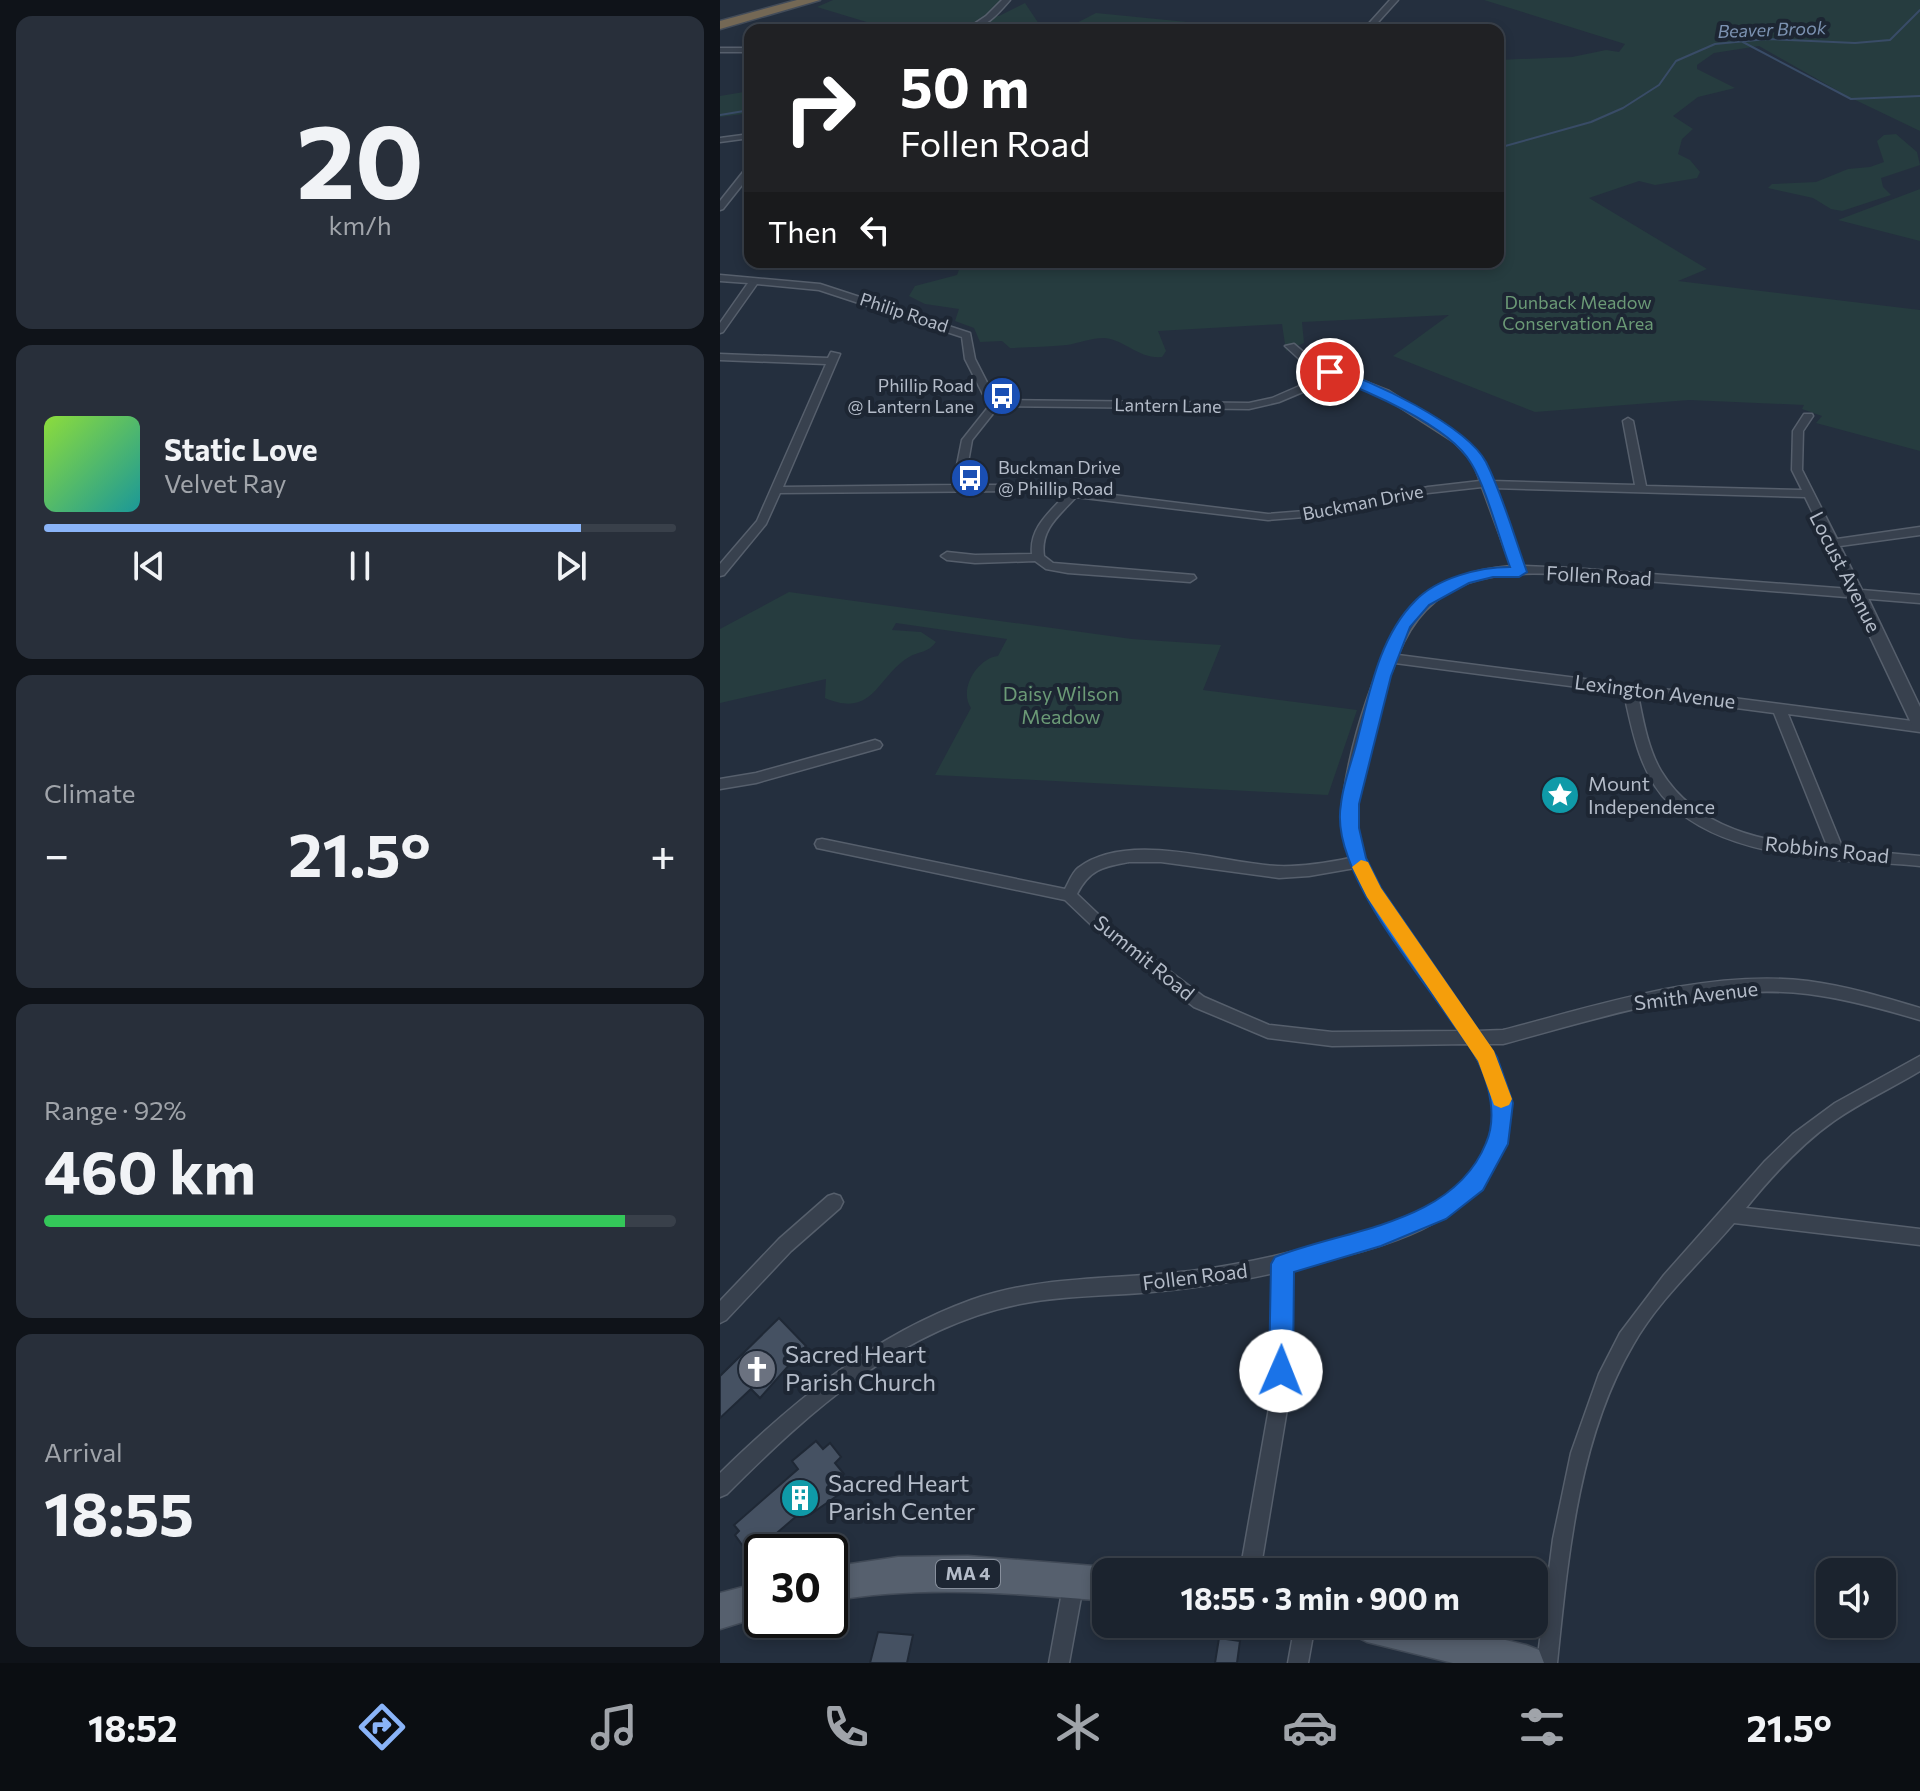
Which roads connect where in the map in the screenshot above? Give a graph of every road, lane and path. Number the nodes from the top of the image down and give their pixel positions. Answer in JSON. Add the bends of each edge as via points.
{"nodes":[{"id":1,"x":769,"y":0,"type":"edge"},
{"id":2,"x":813,"y":0,"type":"edge"},
{"id":3,"x":1006,"y":0,"type":"edge"},
{"id":4,"x":1394,"y":0,"type":"edge"},
{"id":5,"x":720,"y":13,"type":"edge"},
{"id":6,"x":979,"y":24,"type":"edge"},
{"id":7,"x":1372,"y":24,"type":"edge"},
{"id":8,"x":720,"y":25,"type":"edge"},
{"id":9,"x":720,"y":50,"type":"edge"},
{"id":10,"x":744,"y":50,"type":"edge"},
{"id":11,"x":744,"y":137,"type":"edge"},
{"id":12,"x":720,"y":140,"type":"edge"},
{"id":13,"x":744,"y":177,"type":"edge"},
{"id":14,"x":720,"y":188,"type":"edge"},
{"id":15,"x":735,"y":188,"type":"junction"},
{"id":16,"x":720,"y":207,"type":"edge"},
{"id":17,"x":720,"y":278,"type":"edge"},
{"id":18,"x":755,"y":280,"type":"junction"},
{"id":19,"x":720,"y":330,"type":"edge"},
{"id":20,"x":1290,"y":346,"type":"dead end"},
{"id":21,"x":720,"y":357,"type":"edge"},
{"id":22,"x":1336,"y":374,"type":"junction"},
{"id":23,"x":993,"y":403,"type":"junction"},
{"id":24,"x":1808,"y":416,"type":"dead end"},
{"id":25,"x":1628,"y":421,"type":"dead end"},
{"id":26,"x":1486,"y":484,"type":"junction"},
{"id":27,"x":958,"y":487,"type":"junction"},
{"id":28,"x":1641,"y":488,"type":"junction"},
{"id":29,"x":776,"y":490,"type":"junction"},
{"id":30,"x":1074,"y":492,"type":"junction"},
{"id":31,"x":1806,"y":494,"type":"junction"},
{"id":32,"x":1920,"y":531,"type":"edge"},
{"id":33,"x":1832,"y":543,"type":"junction"},
{"id":34,"x":947,"y":556,"type":"dead end"},
{"id":35,"x":1038,"y":557,"type":"junction"},
{"id":36,"x":720,"y":572,"type":"edge"},
{"id":37,"x":1519,"y":572,"type":"junction"},
{"id":38,"x":1190,"y":578,"type":"dead end"},
{"id":39,"x":1858,"y":594,"type":"junction"},
{"id":40,"x":1920,"y":599,"type":"edge"},
{"id":41,"x":1389,"y":658,"type":"junction"},
{"id":42,"x":1630,"y":689,"type":"junction"},
{"id":43,"x":1779,"y":709,"type":"junction"},
{"id":44,"x":1920,"y":726,"type":"edge"},
{"id":45,"x":875,"y":745,"type":"dead end"},
{"id":46,"x":720,"y":784,"type":"edge"},
{"id":47,"x":822,"y":844,"type":"dead end"},
{"id":48,"x":1837,"y":852,"type":"junction"},
{"id":49,"x":1920,"y":861,"type":"edge"},
{"id":50,"x":1359,"y":862,"type":"junction"},
{"id":51,"x":1069,"y":895,"type":"junction"},
{"id":52,"x":1920,"y":1014,"type":"edge"},
{"id":53,"x":1473,"y":1037,"type":"junction"},
{"id":54,"x":1920,"y":1063,"type":"edge"},
{"id":55,"x":834,"y":1202,"type":"dead end"},
{"id":56,"x":1729,"y":1214,"type":"junction"},
{"id":57,"x":1920,"y":1237,"type":"edge"},
{"id":58,"x":1283,"y":1264,"type":"junction"},
{"id":59,"x":720,"y":1314,"type":"edge"},
{"id":60,"x":720,"y":1487,"type":"edge"},
{"id":61,"x":1252,"y":1558,"type":"edge"},
{"id":62,"x":848,"y":1580,"type":"edge"},
{"id":63,"x":1090,"y":1582,"type":"edge"},
{"id":64,"x":744,"y":1604,"type":"edge"},
{"id":65,"x":720,"y":1611,"type":"edge"},
{"id":66,"x":1302,"y":1638,"type":"edge"},
{"id":67,"x":1424,"y":1638,"type":"edge"},
{"id":68,"x":1059,"y":1663,"type":"edge"},
{"id":69,"x":1298,"y":1663,"type":"edge"},
{"id":70,"x":1526,"y":1663,"type":"edge"},
{"id":71,"x":1547,"y":1663,"type":"edge"}],
"edges":[{"from":1,"to":5,"type":"highway"},
{"from":2,"to":8,"type":"highway"},
{"from":3,"to":6,"type":"street"},
{"from":4,"to":7,"type":"street"},
{"from":9,"to":10,"type":"street"},
{"from":11,"to":12,"type":"street"},
{"from":13,"to":15,"type":"street"},
{"from":14,"to":15,"type":"street"},
{"from":15,"to":16,"type":"street"},
{"from":17,"to":18,"type":"street","name":"Philip Road"},
{"from":18,"to":19,"type":"street"},
{"from":18,"to":23,"type":"street","name":"Philip Road","via":[[820,287],[959,330],[967,335],[970,359]]},
{"from":20,"to":22,"type":"street","via":[[1311,364]]},
{"from":21,"to":29,"type":"street","via":[[833,357]]},
{"from":22,"to":23,"type":"street","name":"Lantern Lane","via":[[1249,406]]},
{"from":22,"to":26,"type":"street","via":[[1385,393],[1458,440],[1478,461]]},
{"from":23,"to":27,"type":"street","via":[[967,440]]},
{"from":24,"to":31,"type":"street","name":"Locust Avenue","via":[[1795,447]]},
{"from":25,"to":28,"type":"street"},
{"from":26,"to":28,"type":"street","name":"Buckman Drive"},
{"from":26,"to":30,"type":"street","name":"Buckman Drive","via":[[1428,490],[1330,512],[1268,517]]},
{"from":26,"to":37,"type":"street"},
{"from":27,"to":29,"type":"street","name":"Buckman Drive"},
{"from":27,"to":30,"type":"street","name":"Buckman Drive"},
{"from":28,"to":31,"type":"street","name":"Buckman Drive"},
{"from":29,"to":36,"type":"street","via":[[762,522]]},
{"from":30,"to":35,"type":"street","via":[[1041,529],[1035,545]]},
{"from":31,"to":33,"type":"street","name":"Locust Avenue"},
{"from":32,"to":33,"type":"street"},
{"from":33,"to":39,"type":"street","name":"Locust Avenue"},
{"from":34,"to":35,"type":"street"},
{"from":35,"to":38,"type":"street","via":[[1068,569]]},
{"from":37,"to":39,"type":"street","name":"Follen Road"},
{"from":37,"to":41,"type":"street","name":"Follen Road","via":[[1463,580],[1423,602],[1403,625]]},
{"from":39,"to":40,"type":"street","name":"Follen Road"},
{"from":39,"to":44,"type":"street","name":"Locust Avenue"},
{"from":41,"to":42,"type":"street","name":"Lexington Avenue"},
{"from":41,"to":50,"type":"street","name":"Follen Road","via":[[1350,804]]},
{"from":42,"to":43,"type":"street","name":"Lexington Avenue"},
{"from":42,"to":48,"type":"street","name":"Robbins Road","via":[[1654,773],[1688,814],[1754,841]]},
{"from":43,"to":44,"type":"street","name":"Lexington Avenue"},
{"from":43,"to":48,"type":"street"},
{"from":45,"to":46,"type":"street"},
{"from":47,"to":51,"type":"street"},
{"from":48,"to":49,"type":"street","name":"Robbins Road"},
{"from":50,"to":51,"type":"street","via":[[1279,872],[1134,856],[1091,866],[1077,875]]},
{"from":50,"to":53,"type":"street","name":"Follen Road","via":[[1373,892]]},
{"from":51,"to":53,"type":"street","name":"Summit Road","via":[[1111,935],[1199,1002],[1268,1031],[1332,1039]]},
{"from":52,"to":53,"type":"street","name":"Smith Avenue","via":[[1852,994],[1745,986],[1656,997],[1503,1037]]},
{"from":53,"to":58,"type":"street","name":"Follen Road","via":[[1487,1057],[1503,1103],[1498,1144],[1475,1183],[1438,1212]]},
{"from":54,"to":56,"type":"street","via":[[1831,1114],[1793,1143]]},
{"from":55,"to":59,"type":"street"},
{"from":56,"to":57,"type":"street"},
{"from":56,"to":71,"type":"street","via":[[1663,1287],[1625,1340],[1595,1407],[1580,1456]]},
{"from":58,"to":60,"type":"street","name":"Follen Road","via":[[1177,1281],[1046,1292],[965,1311],[866,1360],[789,1420]]},
{"from":58,"to":61,"type":"street","via":[[1280,1397]]},
{"from":62,"to":63,"type":"main road","number":"MA 4","via":[[988,1574]]},
{"from":63,"to":68,"type":"street"},
{"from":64,"to":65,"type":"main road"},
{"from":66,"to":69,"type":"street"},
{"from":67,"to":70,"type":"main road"}]}
